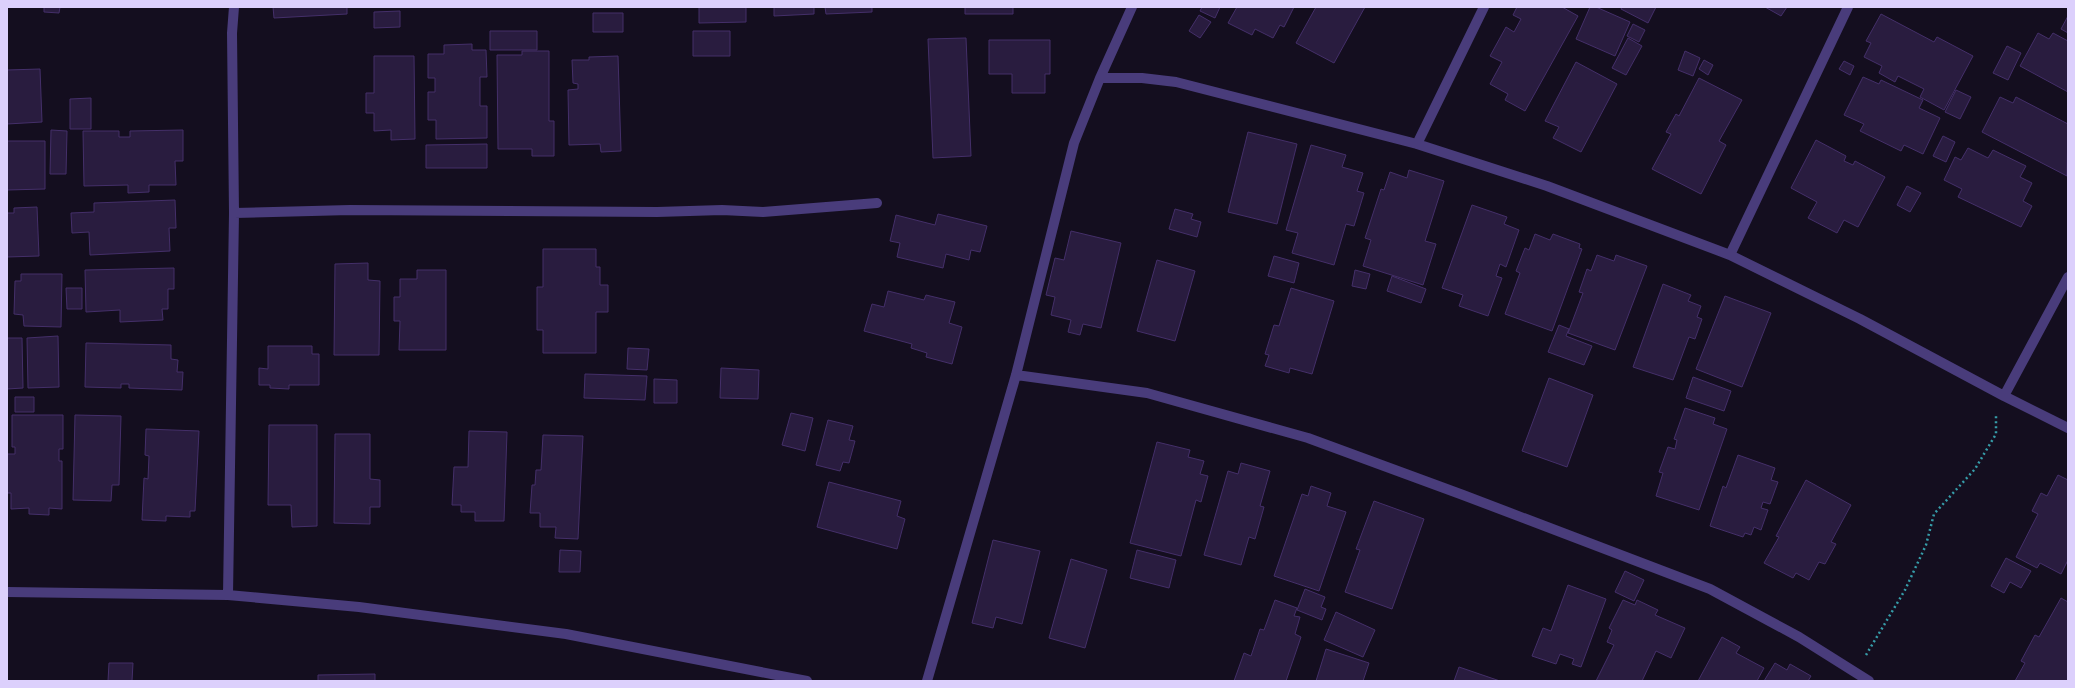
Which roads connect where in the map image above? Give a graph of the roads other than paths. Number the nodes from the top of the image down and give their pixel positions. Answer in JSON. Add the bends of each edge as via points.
{"nodes":[{"id":1,"x":234,"y":7,"type":"edge"},
{"id":2,"x":1132,"y":7,"type":"edge"},
{"id":3,"x":1484,"y":7,"type":"edge"},
{"id":4,"x":1848,"y":7,"type":"edge"},
{"id":5,"x":1100,"y":78,"type":"junction"},
{"id":6,"x":1417,"y":144,"type":"junction"},
{"id":7,"x":877,"y":204,"type":"dead end"},
{"id":8,"x":234,"y":213,"type":"junction"},
{"id":9,"x":1730,"y":256,"type":"junction"},
{"id":10,"x":2068,"y":277,"type":"edge"},
{"id":11,"x":1016,"y":375,"type":"junction"},
{"id":12,"x":2004,"y":396,"type":"junction"},
{"id":13,"x":2068,"y":428,"type":"edge"},
{"id":14,"x":7,"y":592,"type":"edge"},
{"id":15,"x":228,"y":595,"type":"junction"},
{"id":16,"x":807,"y":681,"type":"edge"},
{"id":17,"x":927,"y":681,"type":"edge"},
{"id":18,"x":1869,"y":681,"type":"edge"}],
"edges":[{"from":1,"to":8,"type":"street"},
{"from":2,"to":5,"type":"street"},
{"from":3,"to":6,"type":"street"},
{"from":4,"to":9,"type":"street"},
{"from":5,"to":6,"type":"street","via":[[1142,78],[1176,82]]},
{"from":5,"to":11,"type":"street","via":[[1074,143]]},
{"from":6,"to":9,"type":"street","via":[[1547,186]]},
{"from":7,"to":8,"type":"street","via":[[763,212],[350,210]]},
{"from":8,"to":15,"type":"street"},
{"from":9,"to":12,"type":"street","via":[[1860,319]]},
{"from":10,"to":12,"type":"street"},
{"from":11,"to":17,"type":"street"},
{"from":11,"to":18,"type":"street","via":[[1147,393],[1308,438],[1710,589],[1799,637]]},
{"from":12,"to":13,"type":"street"},
{"from":14,"to":15,"type":"street"},
{"from":15,"to":16,"type":"street","via":[[358,607],[566,634]]}]}
